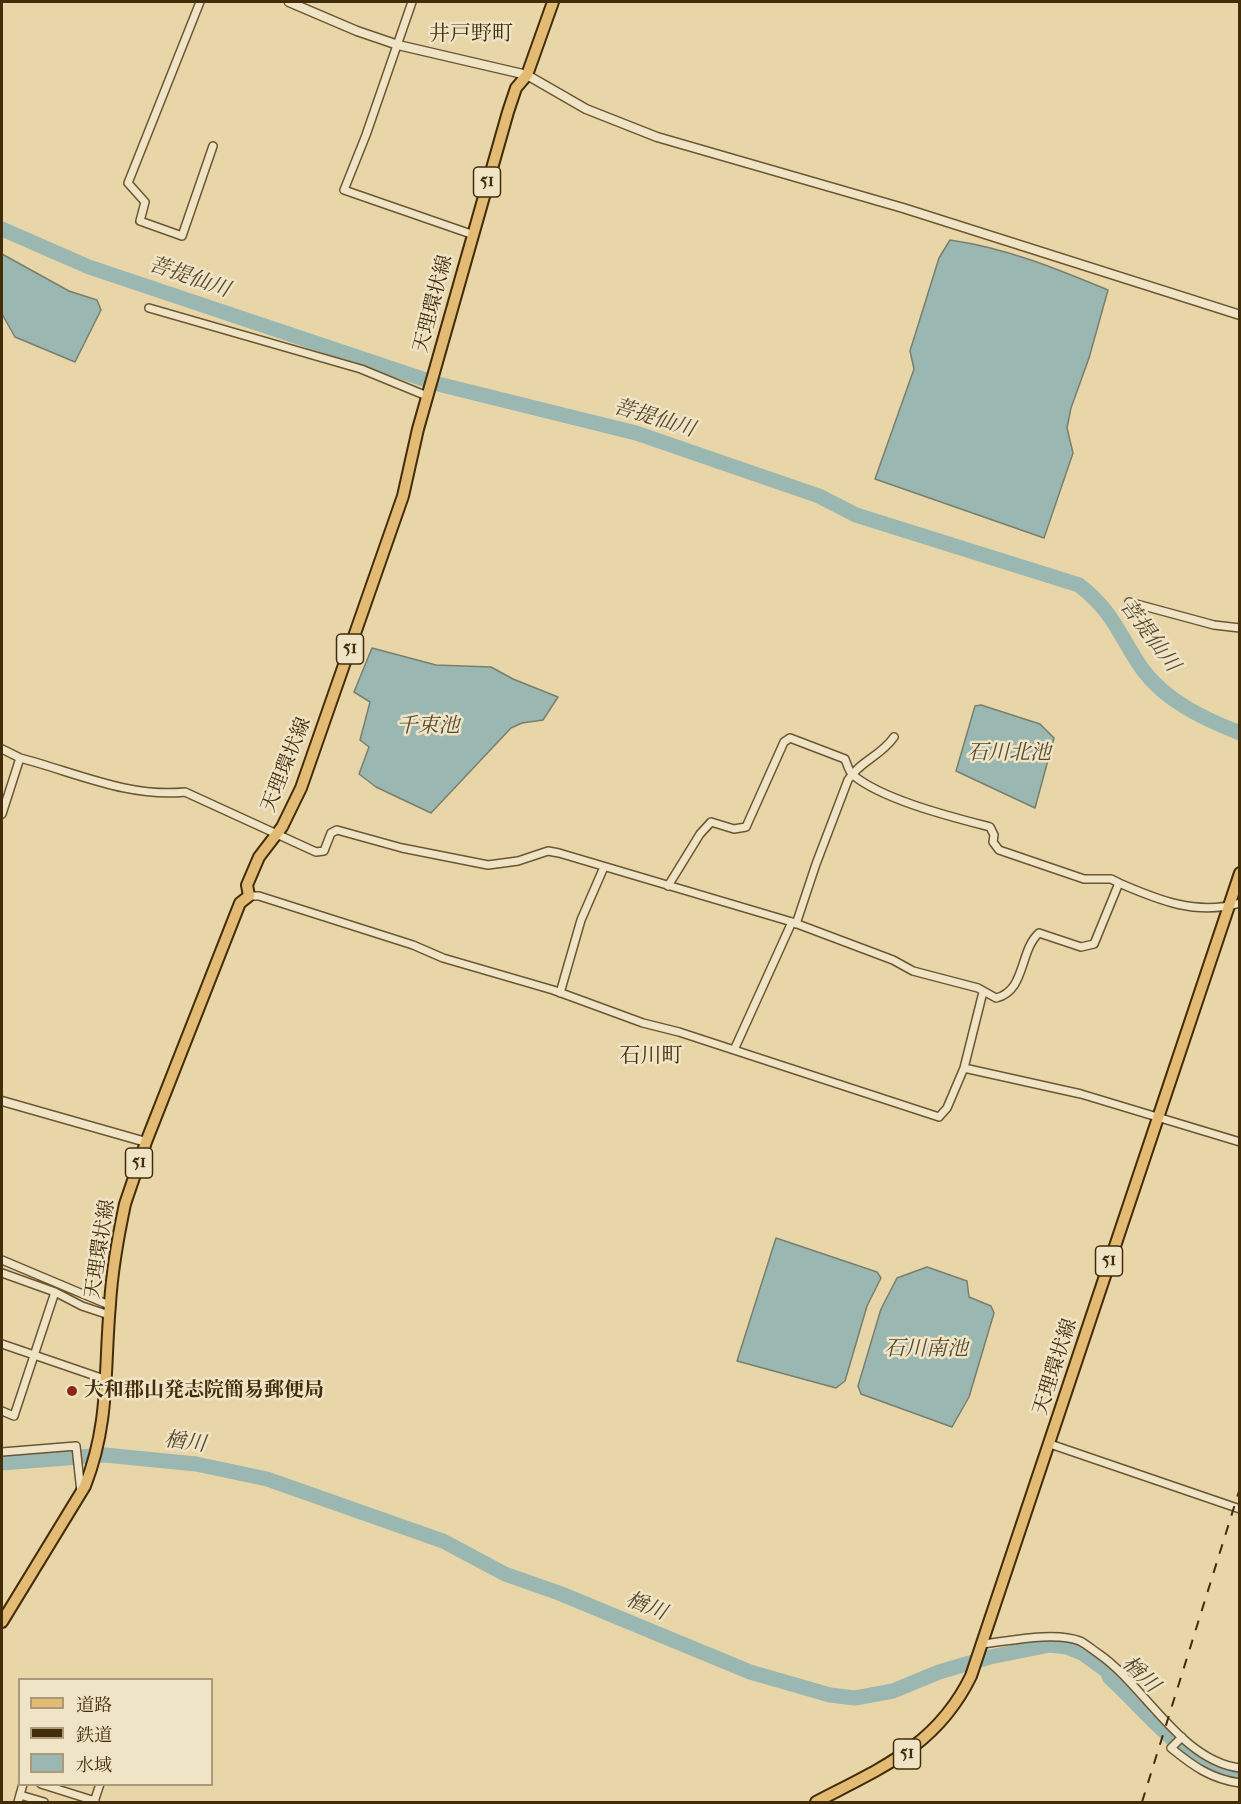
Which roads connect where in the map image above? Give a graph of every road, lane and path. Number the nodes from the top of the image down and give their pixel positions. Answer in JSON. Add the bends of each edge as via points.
{"nodes":[{"id":1,"x":200,"y":2,"type":"edge"},
{"id":2,"x":289,"y":2,"type":"edge"},
{"id":3,"x":412,"y":2,"type":"edge"},
{"id":4,"x":553,"y":2,"type":"edge"},
{"id":5,"x":398,"y":45,"type":"junction"},
{"id":6,"x":527,"y":75,"type":"junction"},
{"id":7,"x":213,"y":146,"type":"dead end"},
{"id":8,"x":471,"y":234,"type":"junction"},
{"id":9,"x":149,"y":308,"type":"dead end"},
{"id":10,"x":1239,"y":315,"type":"edge"},
{"id":11,"x":428,"y":394,"type":"junction"},
{"id":12,"x":1129,"y":602,"type":"dead end"},
{"id":13,"x":1239,"y":628,"type":"edge"},
{"id":14,"x":894,"y":737,"type":"dead end"},
{"id":15,"x":2,"y":749,"type":"edge"},
{"id":16,"x":20,"y":758,"type":"junction"},
{"id":17,"x":852,"y":774,"type":"junction"},
{"id":18,"x":2,"y":814,"type":"edge"},
{"id":19,"x":274,"y":834,"type":"junction"},
{"id":20,"x":604,"y":867,"type":"junction"},
{"id":21,"x":1239,"y":873,"type":"edge"},
{"id":22,"x":1119,"y":883,"type":"junction"},
{"id":23,"x":668,"y":886,"type":"junction"},
{"id":24,"x":249,"y":896,"type":"junction"},
{"id":25,"x":1239,"y":903,"type":"edge"},
{"id":26,"x":1228,"y":906,"type":"junction"},
{"id":27,"x":794,"y":923,"type":"junction"},
{"id":28,"x":983,"y":992,"type":"junction"},
{"id":29,"x":560,"y":993,"type":"junction"},
{"id":30,"x":734,"y":1050,"type":"junction"},
{"id":31,"x":964,"y":1068,"type":"junction"},
{"id":32,"x":2,"y":1101,"type":"edge"},
{"id":33,"x":1158,"y":1117,"type":"junction"},
{"id":34,"x":146,"y":1142,"type":"junction"},
{"id":35,"x":1239,"y":1142,"type":"edge"},
{"id":36,"x":2,"y":1260,"type":"edge"},
{"id":37,"x":2,"y":1273,"type":"edge"},
{"id":38,"x":55,"y":1292,"type":"junction"},
{"id":39,"x":109,"y":1310,"type":"junction"},
{"id":40,"x":2,"y":1344,"type":"edge"},
{"id":41,"x":34,"y":1354,"type":"junction"},
{"id":42,"x":107,"y":1380,"type":"junction"},
{"id":43,"x":2,"y":1411,"type":"edge"},
{"id":44,"x":1050,"y":1444,"type":"junction"},
{"id":45,"x":2,"y":1452,"type":"edge"},
{"id":46,"x":81,"y":1493,"type":"junction"},
{"id":47,"x":1239,"y":1509,"type":"edge"},
{"id":48,"x":2,"y":1622,"type":"edge"},
{"id":49,"x":983,"y":1647,"type":"junction"},
{"id":50,"x":1182,"y":1737,"type":"junction"},
{"id":51,"x":1239,"y":1768,"type":"edge"},
{"id":52,"x":1239,"y":1783,"type":"edge"},
{"id":53,"x":43,"y":1786,"type":"edge"},
{"id":54,"x":100,"y":1786,"type":"edge"},
{"id":55,"x":19,"y":1799,"type":"edge"},
{"id":56,"x":94,"y":1802,"type":"edge"},
{"id":57,"x":817,"y":1802,"type":"edge"},
{"id":58,"x":44,"y":1803,"type":"edge"}],
"edges":[{"from":1,"to":7,"type":"street","via":[[128,183],[145,202],[140,221],[182,236]]},
{"from":2,"to":5,"type":"street"},
{"from":3,"to":5,"type":"street"},
{"from":4,"to":6,"type":"main road","name":"天理環状線","number":"51"},
{"from":5,"to":6,"type":"street"},
{"from":5,"to":8,"type":"street","via":[[344,190]]},
{"from":6,"to":8,"type":"main road","name":"天理環状線","number":"51","via":[[516,88]]},
{"from":6,"to":10,"type":"street","via":[[586,109],[657,136],[903,208]]},
{"from":8,"to":11,"type":"main road","name":"天理環状線","number":"51"},
{"from":9,"to":11,"type":"street","via":[[361,369]]},
{"from":11,"to":19,"type":"main road","name":"天理環状線","number":"51","via":[[403,496],[372,592],[301,788],[282,827]]},
{"from":12,"to":13,"type":"street"},
{"from":14,"to":17,"type":"street","via":[[887,748]]},
{"from":15,"to":16,"type":"street"},
{"from":16,"to":18,"type":"street"},
{"from":16,"to":19,"type":"street","via":[[152,794],[185,792]]},
{"from":17,"to":22,"type":"street","via":[[909,802],[990,827],[999,849],[1084,879],[1111,879]]},
{"from":17,"to":23,"type":"street","via":[[845,759],[790,738],[784,742],[746,827],[734,830],[711,822]]},
{"from":17,"to":27,"type":"street"},
{"from":19,"to":20,"type":"street","via":[[316,852],[324,851],[331,833],[337,830],[471,863],[518,861],[548,851]]},
{"from":19,"to":24,"type":"main road","name":"天理環状線","number":"51","via":[[247,885]]},
{"from":20,"to":23,"type":"street"},
{"from":20,"to":29,"type":"street","via":[[581,920]]},
{"from":21,"to":26,"type":"main road","name":"天理環状線","number":"51"},
{"from":22,"to":26,"type":"street","via":[[1172,905]]},
{"from":22,"to":28,"type":"street","via":[[1094,944],[1081,947],[1039,933],[1031,940],[1010,992],[996,998]]},
{"from":23,"to":27,"type":"street"},
{"from":24,"to":29,"type":"street"},
{"from":24,"to":34,"type":"main road","name":"天理環状線","number":"51","via":[[243,899],[236,914]]},
{"from":25,"to":26,"type":"street"},
{"from":26,"to":33,"type":"main road","name":"天理環状線","number":"51"},
{"from":27,"to":28,"type":"street","via":[[913,971]]},
{"from":27,"to":30,"type":"street"},
{"from":28,"to":31,"type":"street"},
{"from":29,"to":30,"type":"street"},
{"from":30,"to":31,"type":"street","via":[[939,1117],[947,1108]]},
{"from":31,"to":33,"type":"street","via":[[1081,1094]]},
{"from":32,"to":34,"type":"street"},
{"from":33,"to":35,"type":"street"},
{"from":33,"to":44,"type":"main road","name":"天理環状線","number":"51"},
{"from":34,"to":39,"type":"main road","name":"天理環状線","number":"51","via":[[118,1234]]},
{"from":36,"to":39,"type":"street"},
{"from":37,"to":38,"type":"street"},
{"from":38,"to":39,"type":"street","via":[[82,1306]]},
{"from":38,"to":41,"type":"street"},
{"from":39,"to":42,"type":"main road","name":"天理環状線","number":"51"},
{"from":40,"to":41,"type":"street"},
{"from":41,"to":42,"type":"street"},
{"from":41,"to":43,"type":"street","via":[[14,1416]]},
{"from":42,"to":46,"type":"main road","name":"天理環状線","number":"51","via":[[98,1449]]},
{"from":44,"to":47,"type":"street"},
{"from":44,"to":49,"type":"main road","name":"天理環状線","number":"51"},
{"from":45,"to":46,"type":"street","via":[[76,1446]]},
{"from":46,"to":48,"type":"main road","name":"天理環状線","number":"51"},
{"from":49,"to":50,"type":"street","via":[[1056,1638],[1080,1641],[1142,1692]]},
{"from":49,"to":57,"type":"main road","name":"天理環状線","number":"51","via":[[960,1700],[915,1749]]},
{"from":50,"to":51,"type":"street","via":[[1206,1757]]},
{"from":50,"to":52,"type":"street","via":[[1172,1748],[1193,1766]]},
{"from":53,"to":56,"type":"street"},
{"from":54,"to":56,"type":"street"},
{"from":55,"to":58,"type":"street"}]}
